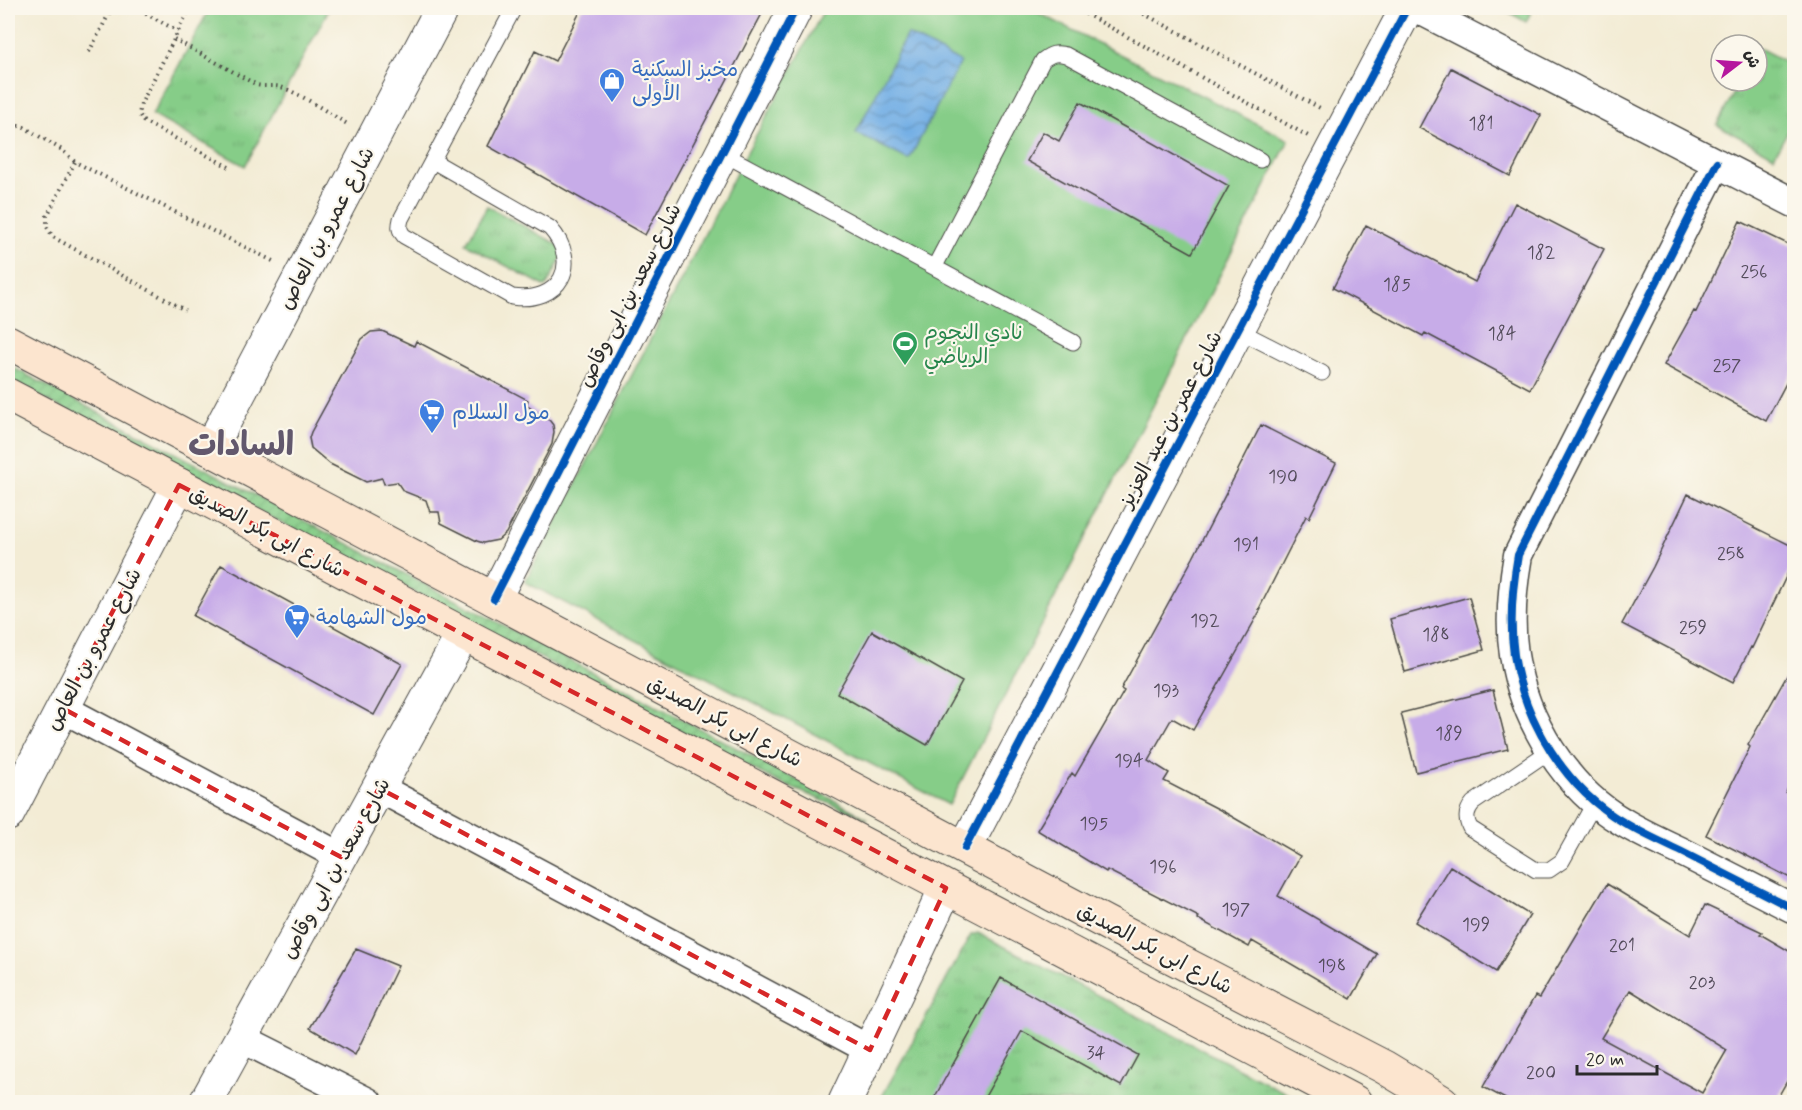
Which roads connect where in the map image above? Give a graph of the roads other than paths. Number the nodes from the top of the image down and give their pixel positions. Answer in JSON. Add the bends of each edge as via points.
{"nodes":[{"id":1,"x":442,"y":8,"type":"edge"},
{"id":2,"x":514,"y":8,"type":"edge"},
{"id":3,"x":796,"y":8,"type":"edge"},
{"id":4,"x":1407,"y":8,"type":"edge"},
{"id":5,"x":1416,"y":8,"type":"edge"},
{"id":6,"x":722,"y":153,"type":"junction"},
{"id":7,"x":433,"y":160,"type":"junction"},
{"id":8,"x":1260,"y":160,"type":"dead end"},
{"id":9,"x":1717,"y":162,"type":"junction"},
{"id":10,"x":1794,"y":202,"type":"edge"},
{"id":11,"x":935,"y":266,"type":"junction"},
{"id":12,"x":1238,"y":330,"type":"junction"},
{"id":13,"x":8,"y":342,"type":"edge"},
{"id":14,"x":1073,"y":342,"type":"dead end"},
{"id":15,"x":1322,"y":373,"type":"dead end"},
{"id":16,"x":8,"y":395,"type":"edge"},
{"id":17,"x":210,"y":449,"type":"junction"},
{"id":18,"x":179,"y":485,"type":"junction"},
{"id":19,"x":494,"y":599,"type":"junction"},
{"id":20,"x":463,"y":634,"type":"junction"},
{"id":21,"x":62,"y":708,"type":"junction"},
{"id":22,"x":1551,"y":750,"type":"junction"},
{"id":23,"x":794,"y":758,"type":"junction"},
{"id":24,"x":379,"y":788,"type":"junction"},
{"id":25,"x":775,"y":798,"type":"junction"},
{"id":26,"x":1595,"y":802,"type":"junction"},
{"id":27,"x":8,"y":813,"type":"edge"},
{"id":28,"x":965,"y":848,"type":"junction"},
{"id":29,"x":341,"y":857,"type":"junction"},
{"id":30,"x":946,"y":888,"type":"junction"},
{"id":31,"x":1794,"y":909,"type":"edge"},
{"id":32,"x":241,"y":1038,"type":"junction"},
{"id":33,"x":870,"y":1050,"type":"junction"},
{"id":34,"x":206,"y":1102,"type":"edge"},
{"id":35,"x":368,"y":1102,"type":"edge"},
{"id":36,"x":845,"y":1102,"type":"edge"},
{"id":37,"x":1355,"y":1102,"type":"edge"},
{"id":38,"x":1442,"y":1102,"type":"edge"}],
"edges":[{"from":1,"to":17,"type":"street","name":"شارع عمرو بن العاص"},
{"from":2,"to":7,"type":"lane"},
{"from":3,"to":6,"type":"street","name":"شارع سعد بن ابى وقاص"},
{"from":4,"to":12,"type":"street","name":"شارع عمر بن عبد العزيز"},
{"from":5,"to":9,"type":"street"},
{"from":6,"to":11,"type":"lane"},
{"from":6,"to":19,"type":"street","name":"شارع سعد بن ابى وقاص"},
{"from":7,"to":7,"type":"lane","via":[[550,228],[561,240],[565,255],[564,272],[556,285],[543,295],[528,299],[512,297],[404,236],[400,231],[401,219]]},
{"from":8,"to":11,"type":"lane","via":[[1066,55],[1051,54],[1043,60]]},
{"from":9,"to":10,"type":"street"},
{"from":9,"to":22,"type":"street","via":[[1518,555],[1512,588],[1514,656],[1534,721]]},
{"from":11,"to":14,"type":"lane"},
{"from":12,"to":15,"type":"lane"},
{"from":12,"to":28,"type":"street","name":"شارع عمر بن عبد العزيز"},
{"from":13,"to":17,"type":"main road","name":"شارع ابى بكر الصديق"},
{"from":16,"to":18,"type":"main road","name":"شارع ابى بكر الصديق"},
{"from":17,"to":19,"type":"main road","name":"شارع ابى بكر الصديق"},
{"from":18,"to":20,"type":"main road","name":"شارع ابى بكر الصديق"},
{"from":18,"to":21,"type":"street","name":"شارع عمرو بن العاص"},
{"from":19,"to":23,"type":"main road","name":"شارع ابى بكر الصديق"},
{"from":20,"to":24,"type":"street","name":"شارع سعد بن ابى وقاص"},
{"from":20,"to":25,"type":"main road","name":"شارع ابى بكر الصديق"},
{"from":21,"to":27,"type":"street","name":"شارع عمرو بن العاص"},
{"from":21,"to":29,"type":"street"},
{"from":22,"to":26,"type":"street"},
{"from":22,"to":26,"type":"lane","via":[[1473,803],[1466,817],[1470,828],[1536,870],[1549,870],[1562,861]]},
{"from":23,"to":25,"type":"main road"},
{"from":23,"to":28,"type":"main road","name":"شارع ابى بكر الصديق"},
{"from":24,"to":29,"type":"street","name":"شارع سعد بن ابى وقاص"},
{"from":24,"to":33,"type":"street"},
{"from":25,"to":30,"type":"main road","name":"شارع ابى بكر الصديق"},
{"from":26,"to":31,"type":"street","via":[[1622,822]]},
{"from":28,"to":38,"type":"main road","name":"شارع ابى بكر الصديق","via":[[1384,1067]]},
{"from":29,"to":32,"type":"street","name":"شارع سعد بن ابى وقاص"},
{"from":30,"to":33,"type":"street"},
{"from":30,"to":37,"type":"main road","name":"شارع ابى بكر الصديق"},
{"from":32,"to":34,"type":"street","name":"شارع سعد بن ابى وقاص"},
{"from":32,"to":35,"type":"street"},
{"from":33,"to":36,"type":"street"}]}
